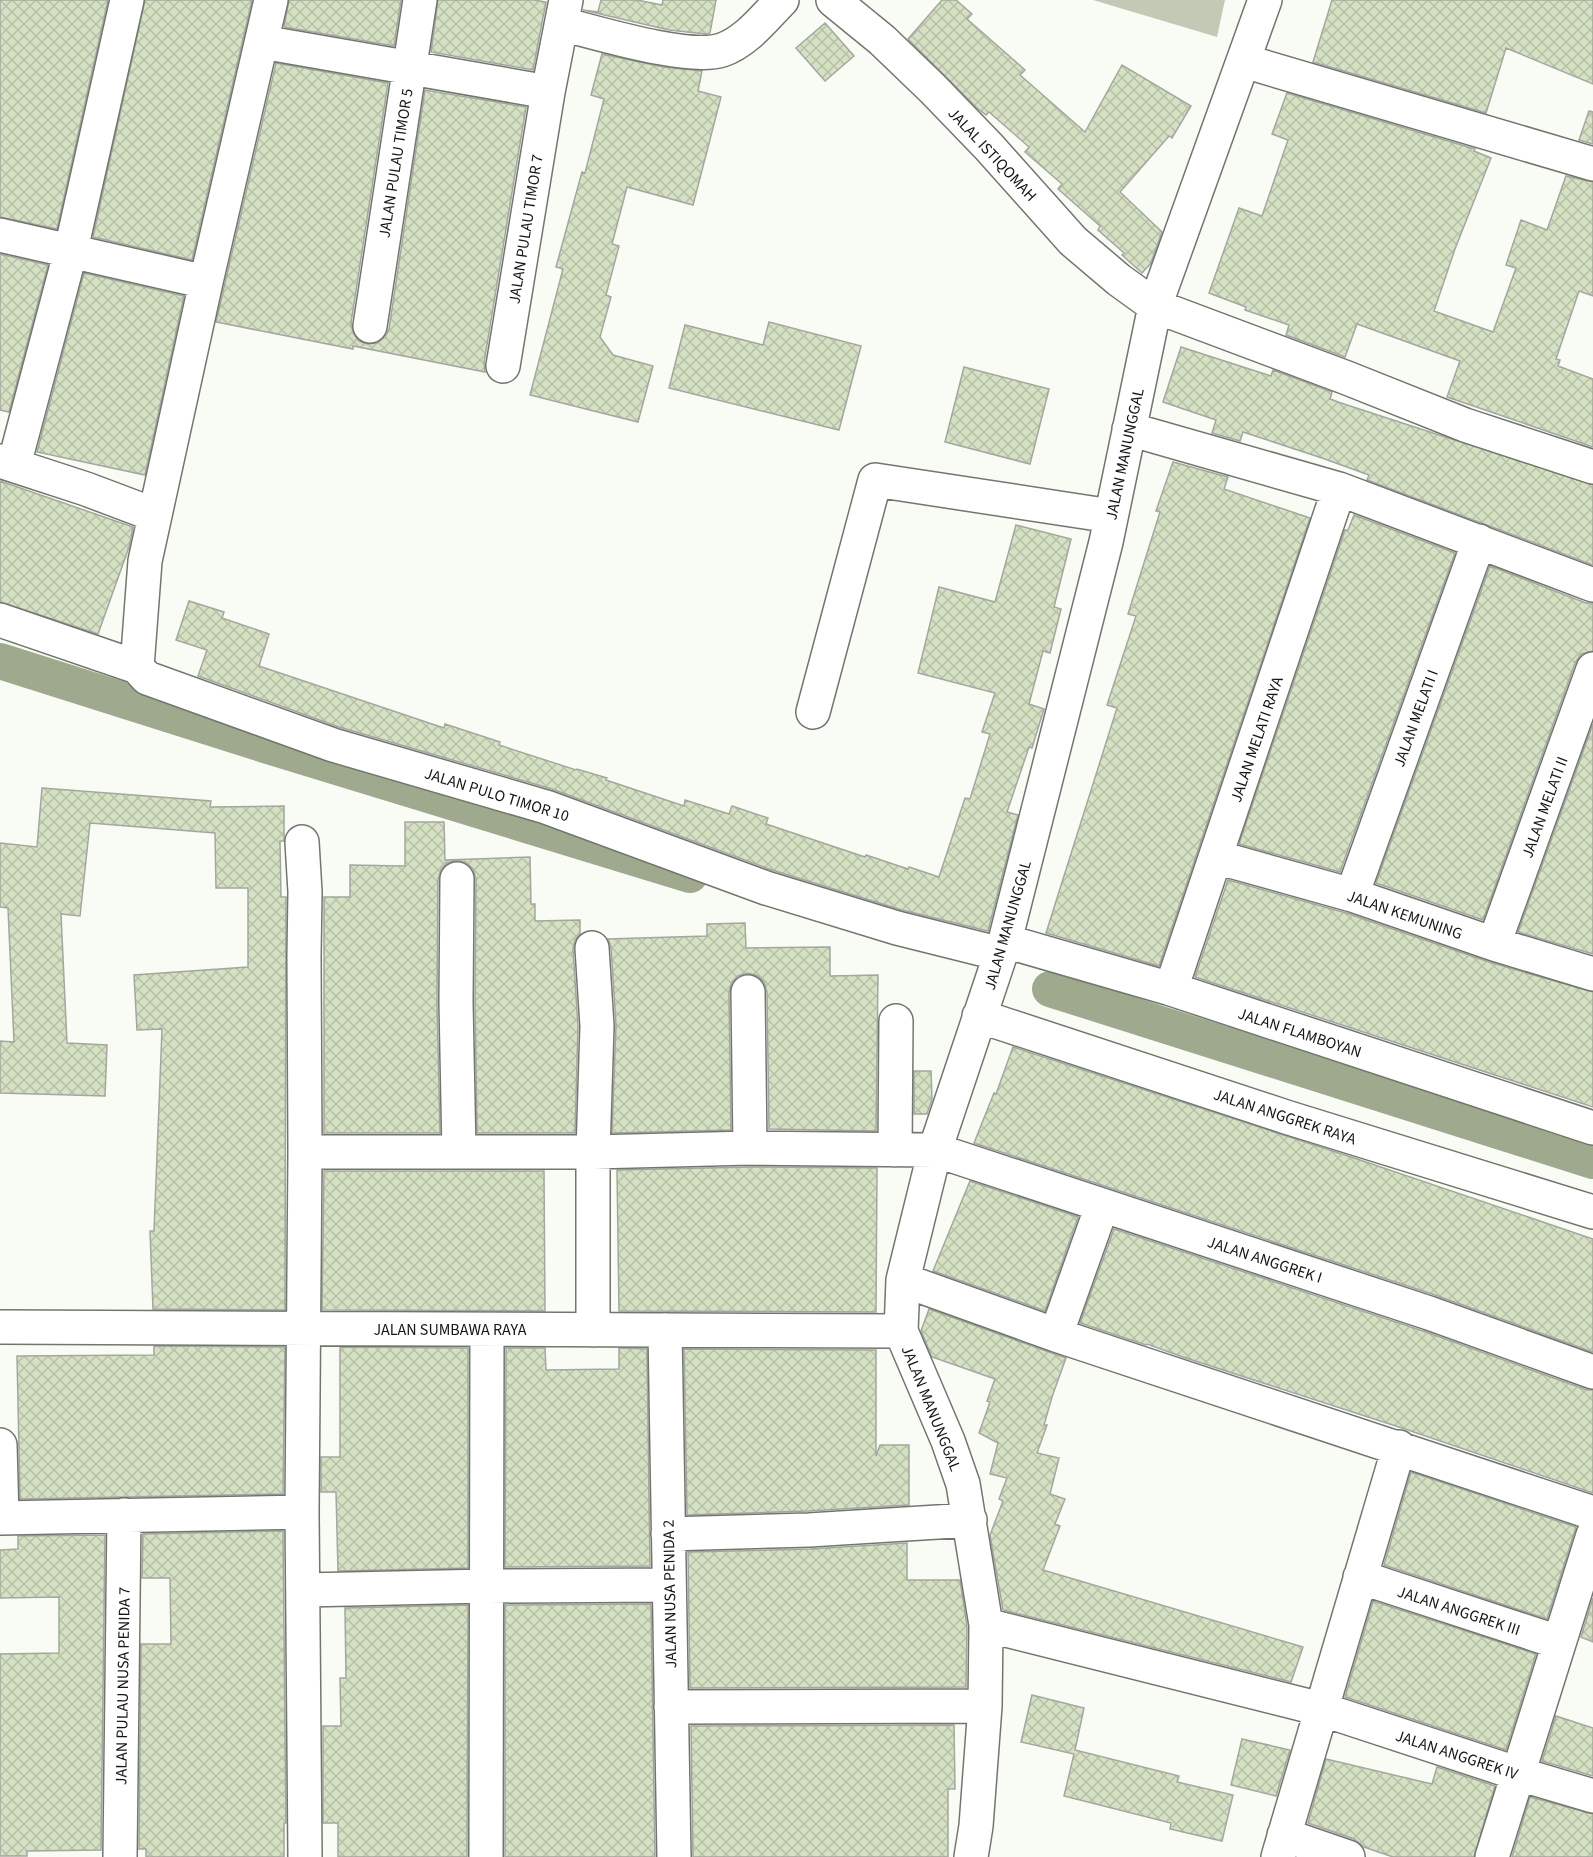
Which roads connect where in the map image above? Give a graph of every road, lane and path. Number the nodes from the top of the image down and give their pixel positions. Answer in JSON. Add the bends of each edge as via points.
{"nodes":[{"id":1,"x":127,"y":0,"type":"edge"},
{"id":2,"x":271,"y":0,"type":"edge"},
{"id":3,"x":420,"y":0,"type":"edge"},
{"id":4,"x":782,"y":0,"type":"edge"},
{"id":5,"x":833,"y":0,"type":"edge"},
{"id":6,"x":1265,"y":0,"type":"edge"},
{"id":7,"x":564,"y":12,"type":"edge"},
{"id":8,"x":262,"y":42,"type":"junction"},
{"id":9,"x":1244,"y":61,"type":"junction"},
{"id":10,"x":409,"y":69,"type":"junction"},
{"id":11,"x":548,"y":92,"type":"junction"},
{"id":12,"x":1593,"y":164,"type":"edge"},
{"id":13,"x":0,"y":235,"type":"edge"},
{"id":14,"x":71,"y":250,"type":"junction"},
{"id":15,"x":206,"y":282,"type":"junction"},
{"id":16,"x":1155,"y":306,"type":"junction"},
{"id":17,"x":370,"y":326,"type":"dead end"},
{"id":18,"x":503,"y":366,"type":"dead end"},
{"id":19,"x":1129,"y":429,"type":"junction"},
{"id":20,"x":7,"y":463,"type":"edge"},
{"id":21,"x":1593,"y":466,"type":"edge"},
{"id":22,"x":1339,"y":489,"type":"junction"},
{"id":23,"x":155,"y":515,"type":"junction"},
{"id":24,"x":1111,"y":516,"type":"junction"},
{"id":25,"x":1479,"y":541,"type":"junction"},
{"id":26,"x":1593,"y":585,"type":"edge"},
{"id":27,"x":0,"y":620,"type":"edge"},
{"id":28,"x":137,"y":667,"type":"junction"},
{"id":29,"x":1593,"y":669,"type":"edge"},
{"id":30,"x":813,"y":712,"type":"dead end"},
{"id":31,"x":302,"y":842,"type":"dead end"},
{"id":32,"x":1216,"y":857,"type":"junction"},
{"id":33,"x":457,"y":879,"type":"dead end"},
{"id":34,"x":1352,"y":895,"type":"junction"},
{"id":35,"x":1494,"y":944,"type":"junction"},
{"id":36,"x":592,"y":948,"type":"dead end"},
{"id":37,"x":1001,"y":953,"type":"junction"},
{"id":38,"x":1593,"y":974,"type":"edge"},
{"id":39,"x":1171,"y":989,"type":"junction"},
{"id":40,"x":748,"y":992,"type":"dead end"},
{"id":41,"x":983,"y":1006,"type":"junction"},
{"id":42,"x":896,"y":1021,"type":"dead end"},
{"id":43,"x":1593,"y":1128,"type":"edge"},
{"id":44,"x":750,"y":1148,"type":"junction"},
{"id":45,"x":895,"y":1150,"type":"junction"},
{"id":46,"x":935,"y":1150,"type":"junction"},
{"id":47,"x":304,"y":1152,"type":"junction"},
{"id":48,"x":459,"y":1152,"type":"junction"},
{"id":49,"x":594,"y":1152,"type":"junction"},
{"id":50,"x":1102,"y":1206,"type":"junction"},
{"id":51,"x":1593,"y":1212,"type":"edge"},
{"id":52,"x":903,"y":1280,"type":"junction"},
{"id":53,"x":0,"y":1327,"type":"edge"},
{"id":54,"x":304,"y":1329,"type":"junction"},
{"id":55,"x":487,"y":1329,"type":"junction"},
{"id":56,"x":593,"y":1330,"type":"junction"},
{"id":57,"x":665,"y":1330,"type":"junction"},
{"id":58,"x":901,"y":1331,"type":"junction"},
{"id":59,"x":1056,"y":1335,"type":"junction"},
{"id":60,"x":1593,"y":1372,"type":"edge"},
{"id":61,"x":0,"y":1445,"type":"edge"},
{"id":62,"x":1399,"y":1447,"type":"junction"},
{"id":63,"x":302,"y":1512,"type":"junction"},
{"id":64,"x":1593,"y":1513,"type":"edge"},
{"id":65,"x":124,"y":1515,"type":"junction"},
{"id":66,"x":1,"y":1518,"type":"edge"},
{"id":67,"x":970,"y":1520,"type":"junction"},
{"id":68,"x":668,"y":1534,"type":"junction"},
{"id":69,"x":1593,"y":1535,"type":"edge"},
{"id":70,"x":1360,"y":1577,"type":"junction"},
{"id":71,"x":669,"y":1585,"type":"junction"},
{"id":72,"x":487,"y":1586,"type":"junction"},
{"id":73,"x":304,"y":1590,"type":"junction"},
{"id":74,"x":986,"y":1625,"type":"junction"},
{"id":75,"x":1558,"y":1642,"type":"junction"},
{"id":76,"x":985,"y":1706,"type":"junction"},
{"id":77,"x":672,"y":1707,"type":"junction"},
{"id":78,"x":1321,"y":1709,"type":"junction"},
{"id":79,"x":1519,"y":1774,"type":"junction"},
{"id":80,"x":1593,"y":1796,"type":"edge"},
{"id":81,"x":1281,"y":1846,"type":"edge"},
{"id":82,"x":120,"y":1857,"type":"edge"},
{"id":83,"x":305,"y":1857,"type":"edge"},
{"id":84,"x":486,"y":1857,"type":"edge"},
{"id":85,"x":674,"y":1857,"type":"edge"},
{"id":86,"x":971,"y":1857,"type":"edge"},
{"id":87,"x":1348,"y":1857,"type":"edge"},
{"id":88,"x":1492,"y":1857,"type":"edge"}],
"edges":[{"from":1,"to":14,"type":"street"},
{"from":2,"to":8,"type":"street"},
{"from":3,"to":10,"type":"street","name":"JALAN PULAU TIMOR 5"},
{"from":4,"to":7,"type":"street","via":[[745,37],[721,51],[696,53],[656,47]]},
{"from":5,"to":16,"type":"street","name":"JALAL ISTIQOMAH","via":[[933,89],[1073,241]]},
{"from":6,"to":9,"type":"street","name":"JALAN MANUNGGAL"},
{"from":7,"to":11,"type":"street","name":"JALAN PULAU TIMOR 7"},
{"from":8,"to":10,"type":"street"},
{"from":8,"to":15,"type":"street"},
{"from":9,"to":12,"type":"street"},
{"from":9,"to":16,"type":"street","name":"JALAN MANUNGGAL"},
{"from":10,"to":11,"type":"street"},
{"from":10,"to":17,"type":"street","name":"JALAN PULAU TIMOR 5"},
{"from":11,"to":18,"type":"street","name":"JALAN PULAU TIMOR 7"},
{"from":13,"to":14,"type":"street"},
{"from":14,"to":15,"type":"street"},
{"from":14,"to":20,"type":"street"},
{"from":15,"to":23,"type":"street"},
{"from":16,"to":19,"type":"street","name":"JALAN MANUNGGAL"},
{"from":16,"to":21,"type":"street","name":"JALAL ISTIQOMAH","via":[[1465,425]]},
{"from":19,"to":22,"type":"street"},
{"from":19,"to":24,"type":"street","name":"JALAN MANUNGGAL"},
{"from":20,"to":23,"type":"street"},
{"from":22,"to":25,"type":"street"},
{"from":22,"to":32,"type":"street","name":"JALAN MELATI RAYA"},
{"from":23,"to":28,"type":"street","via":[[145,561]]},
{"from":24,"to":30,"type":"street","via":[[875,480]]},
{"from":24,"to":37,"type":"street","name":"JALAN MANUNGGAL"},
{"from":25,"to":26,"type":"street"},
{"from":25,"to":34,"type":"street","name":"JALAN MELATI I"},
{"from":27,"to":28,"type":"street","name":"JALAN PULO TIMOR 10"},
{"from":28,"to":37,"type":"street","name":"JALAN PULO TIMOR 10","via":[[147,678],[333,745],[546,807],[777,892],[897,928]]},
{"from":29,"to":35,"type":"street","name":"JALAN MELATI II"},
{"from":31,"to":47,"type":"street"},
{"from":32,"to":34,"type":"street","name":"JALAN KEMUNING"},
{"from":32,"to":39,"type":"street","name":"JALAN MELATI RAYA"},
{"from":33,"to":48,"type":"street"},
{"from":34,"to":35,"type":"street","name":"JALAN KEMUNING"},
{"from":35,"to":38,"type":"street","name":"JALAN KEMUNING"},
{"from":36,"to":49,"type":"street","via":[[597,1026]]},
{"from":37,"to":39,"type":"street","name":"JALAN FLAMBOYAN"},
{"from":37,"to":41,"type":"street","name":"JALAN MANUNGGAL"},
{"from":39,"to":43,"type":"street","name":"JALAN FLAMBOYAN"},
{"from":40,"to":44,"type":"street"},
{"from":41,"to":46,"type":"street","name":"JALAN MANUNGGAL"},
{"from":41,"to":51,"type":"street","name":"JALAN ANGGREK RAYA","via":[[1286,1117]]},
{"from":42,"to":45,"type":"street"},
{"from":44,"to":45,"type":"street","name":"JALAN ANGGREK I"},
{"from":44,"to":49,"type":"street","name":"JALAN ANGGREK I"},
{"from":45,"to":46,"type":"street","name":"JALAN ANGGREK I"},
{"from":46,"to":50,"type":"street","name":"JALAN ANGGREK I"},
{"from":46,"to":52,"type":"street","name":"JALAN MANUNGGAL"},
{"from":47,"to":48,"type":"street","name":"JALAN ANGGREK I"},
{"from":47,"to":54,"type":"street"},
{"from":48,"to":49,"type":"street","name":"JALAN ANGGREK I"},
{"from":49,"to":56,"type":"street"},
{"from":50,"to":59,"type":"street"},
{"from":50,"to":60,"type":"street","name":"JALAN ANGGREK I","via":[[1429,1313]]},
{"from":52,"to":58,"type":"street","name":"JALAN MANUNGGAL"},
{"from":52,"to":59,"type":"street"},
{"from":53,"to":54,"type":"street","name":"JALAN SUMBAWA RAYA"},
{"from":54,"to":55,"type":"street","name":"JALAN SUMBAWA RAYA"},
{"from":54,"to":63,"type":"street"},
{"from":55,"to":56,"type":"street","name":"JALAN SUMBAWA RAYA"},
{"from":55,"to":72,"type":"street"},
{"from":56,"to":57,"type":"street","name":"JALAN SUMBAWA RAYA"},
{"from":57,"to":58,"type":"street","name":"JALAN SUMBAWA RAYA"},
{"from":57,"to":68,"type":"street","name":"JALAN NUSA PENIDA 2"},
{"from":58,"to":67,"type":"street","name":"JALAN MANUNGGAL","via":[[948,1441]]},
{"from":59,"to":62,"type":"street"},
{"from":61,"to":66,"type":"street"},
{"from":62,"to":64,"type":"street"},
{"from":62,"to":70,"type":"street"},
{"from":63,"to":65,"type":"street"},
{"from":63,"to":73,"type":"street"},
{"from":65,"to":66,"type":"street"},
{"from":65,"to":82,"type":"street","name":"JALAN PULAU NUSA PENIDA 7"},
{"from":67,"to":68,"type":"street"},
{"from":67,"to":74,"type":"street","name":"JALAN MANUNGGAL"},
{"from":68,"to":71,"type":"street","name":"JALAN NUSA PENIDA 2"},
{"from":69,"to":75,"type":"street"},
{"from":70,"to":75,"type":"street","name":"JALAN ANGGREK III"},
{"from":70,"to":78,"type":"street"},
{"from":71,"to":72,"type":"street"},
{"from":71,"to":77,"type":"street","name":"JALAN NUSA PENIDA 2"},
{"from":72,"to":73,"type":"street"},
{"from":72,"to":84,"type":"street"},
{"from":73,"to":83,"type":"street"},
{"from":74,"to":76,"type":"street","name":"JALAN MANUNGGAL"},
{"from":74,"to":78,"type":"street","name":"JALAN ANGGREK IV"},
{"from":75,"to":79,"type":"street"},
{"from":76,"to":77,"type":"street"},
{"from":76,"to":86,"type":"street","name":"JALAN MANUNGGAL"},
{"from":77,"to":85,"type":"street","name":"JALAN NUSA PENIDA 2"},
{"from":78,"to":79,"type":"street","name":"JALAN ANGGREK IV"},
{"from":78,"to":81,"type":"street"},
{"from":79,"to":80,"type":"street","name":"JALAN ANGGREK IV"},
{"from":79,"to":88,"type":"street"},
{"from":81,"to":87,"type":"street"}]}
